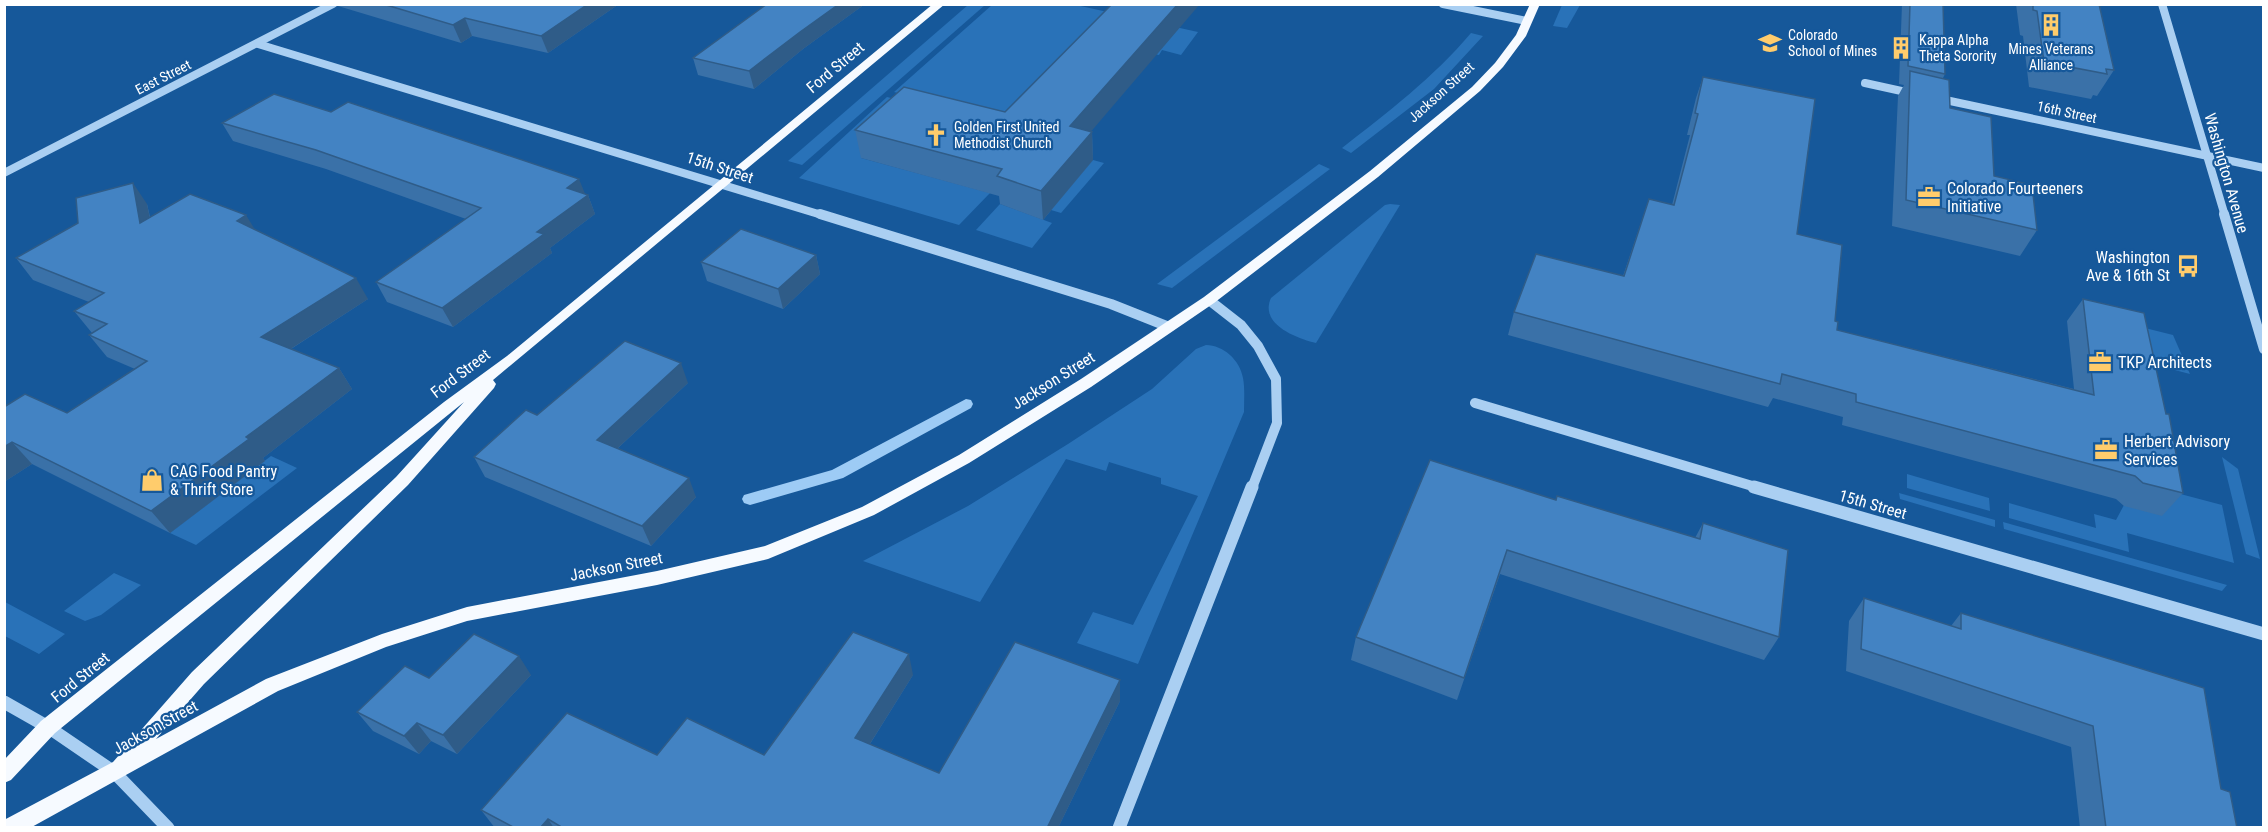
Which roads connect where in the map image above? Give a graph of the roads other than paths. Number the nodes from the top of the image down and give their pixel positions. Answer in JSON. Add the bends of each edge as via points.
{"nodes":[{"id":1,"x":333,"y":4,"type":"edge"},
{"id":2,"x":940,"y":4,"type":"edge"},
{"id":3,"x":1443,"y":4,"type":"edge"},
{"id":4,"x":1535,"y":4,"type":"edge"},
{"id":5,"x":2162,"y":4,"type":"edge"},
{"id":6,"x":1527,"y":21,"type":"junction"},
{"id":7,"x":258,"y":44,"type":"junction"},
{"id":8,"x":1865,"y":83,"type":"dead end"},
{"id":9,"x":2205,"y":155,"type":"junction"},
{"id":10,"x":2264,"y":168,"type":"edge"},
{"id":11,"x":4,"y":173,"type":"edge"},
{"id":12,"x":723,"y":186,"type":"junction"},
{"id":13,"x":1209,"y":300,"type":"junction"},
{"id":14,"x":1169,"y":327,"type":"junction"},
{"id":15,"x":2264,"y":349,"type":"edge"},
{"id":16,"x":512,"y":359,"type":"junction"},
{"id":17,"x":1475,"y":403,"type":"dead end"},
{"id":18,"x":2264,"y":634,"type":"edge"},
{"id":19,"x":4,"y":702,"type":"edge"},
{"id":20,"x":48,"y":727,"type":"junction"},
{"id":21,"x":114,"y":772,"type":"junction"},
{"id":22,"x":4,"y":774,"type":"edge"},
{"id":23,"x":10,"y":828,"type":"edge"},
{"id":24,"x":168,"y":828,"type":"edge"},
{"id":25,"x":1119,"y":828,"type":"edge"}],
"edges":[{"from":1,"to":7,"type":"street","name":"East Street"},
{"from":2,"to":12,"type":"main road","name":"Ford Street"},
{"from":3,"to":6,"type":"street"},
{"from":4,"to":6,"type":"main road","name":"Jackson Street"},
{"from":5,"to":9,"type":"street","name":"Washington Avenue"},
{"from":6,"to":13,"type":"main road","name":"Jackson Street","via":[[1521,36],[1476,88],[1374,174]]},
{"from":7,"to":11,"type":"street","name":"East Street"},
{"from":7,"to":12,"type":"street","name":"15th Street"},
{"from":8,"to":9,"type":"street","name":"16th Street"},
{"from":9,"to":10,"type":"street","name":"16th Street"},
{"from":9,"to":15,"type":"street","name":"Washington Avenue"},
{"from":12,"to":14,"type":"street","name":"15th Street","via":[[1111,303]]},
{"from":12,"to":16,"type":"main road","name":"Ford Street"},
{"from":13,"to":14,"type":"main road","name":"Jackson Street"},
{"from":13,"to":25,"type":"street","via":[[1241,325],[1258,346],[1276,379],[1277,423]]},
{"from":14,"to":21,"type":"main road","name":"Jackson Street","via":[[964,459],[868,511],[768,552],[657,578],[467,614],[382,641],[272,685]]},
{"from":16,"to":20,"type":"main road","name":"Ford Street"},
{"from":16,"to":21,"type":"main road","via":[[402,482],[198,678]]},
{"from":17,"to":18,"type":"street","name":"15th Street"},
{"from":19,"to":20,"type":"street"},
{"from":20,"to":21,"type":"street"},
{"from":20,"to":22,"type":"main road","name":"Ford Street"},
{"from":21,"to":23,"type":"main road","name":"Jackson Street"},
{"from":21,"to":24,"type":"street"}]}
